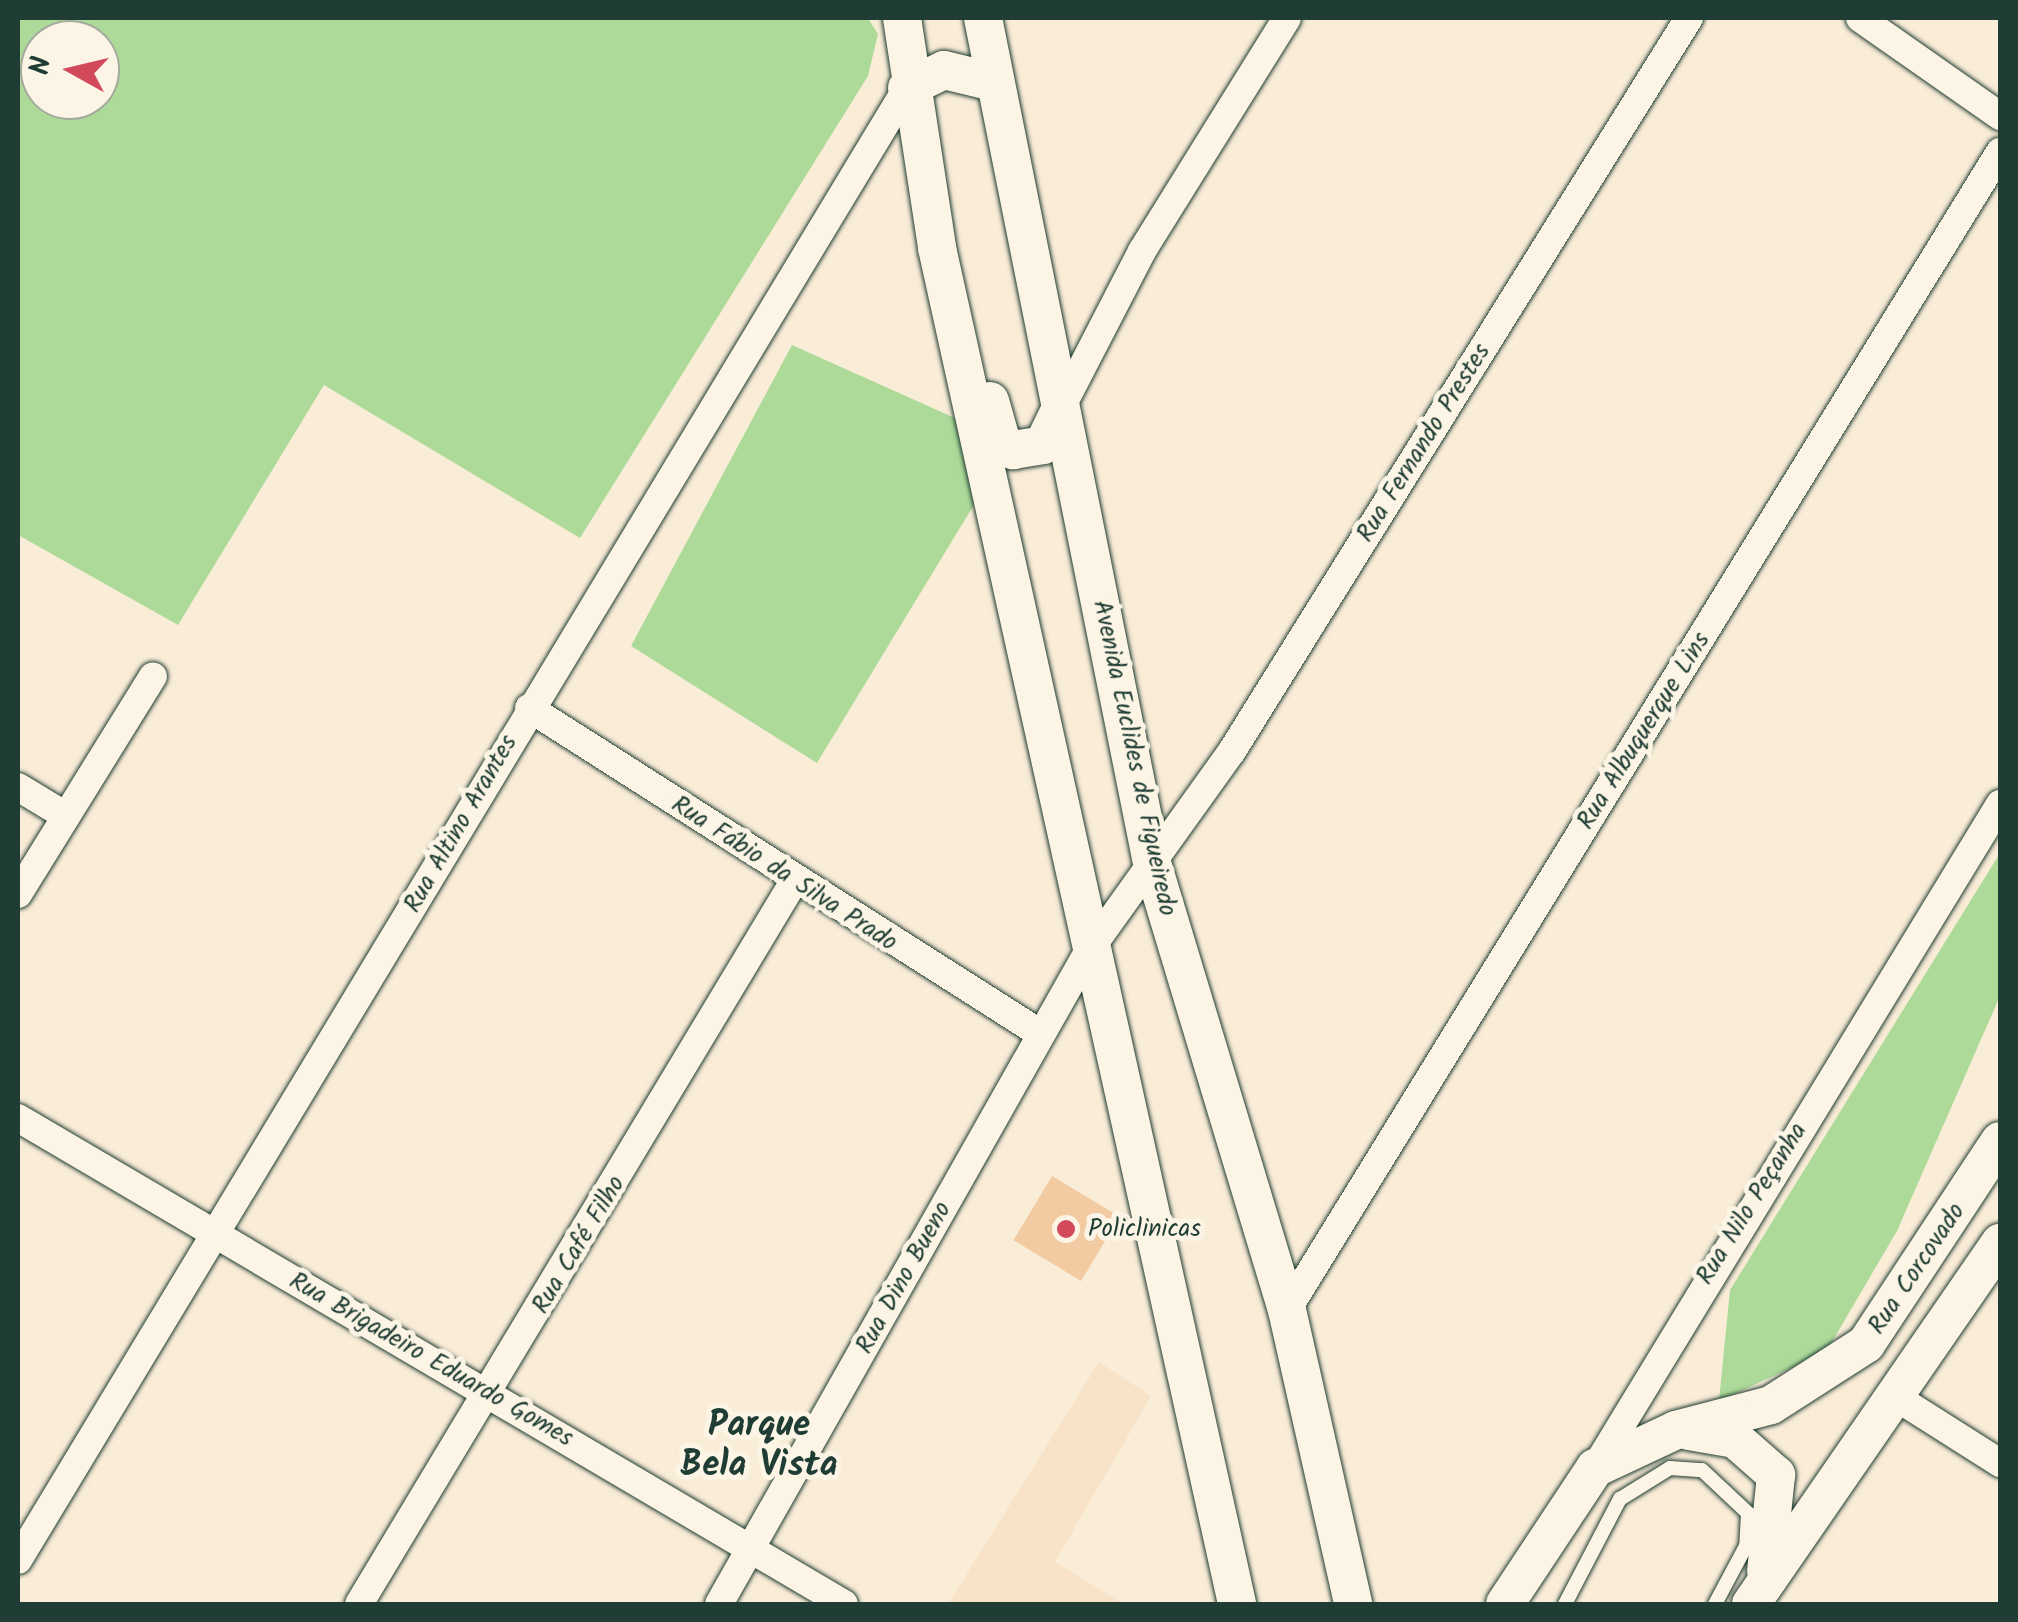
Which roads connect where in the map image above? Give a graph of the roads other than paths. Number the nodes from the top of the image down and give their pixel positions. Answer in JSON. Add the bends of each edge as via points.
{"nodes":[{"id":1,"x":902,"y":18,"type":"edge"},
{"id":2,"x":984,"y":18,"type":"edge"},
{"id":3,"x":1287,"y":18,"type":"edge"},
{"id":4,"x":1690,"y":18,"type":"edge"},
{"id":5,"x":1860,"y":18,"type":"edge"},
{"id":6,"x":994,"y":82,"type":"junction"},
{"id":7,"x":907,"y":88,"type":"junction"},
{"id":8,"x":2000,"y":116,"type":"edge"},
{"id":9,"x":2000,"y":152,"type":"edge"},
{"id":10,"x":937,"y":248,"type":"junction"},
{"id":11,"x":1060,"y":410,"type":"junction"},
{"id":12,"x":153,"y":676,"type":"dead end"},
{"id":13,"x":529,"y":708,"type":"junction"},
{"id":14,"x":18,"y":787,"type":"edge"},
{"id":15,"x":2000,"y":804,"type":"edge"},
{"id":16,"x":66,"y":816,"type":"junction"},
{"id":17,"x":1152,"y":864,"type":"junction"},
{"id":18,"x":792,"y":882,"type":"junction"},
{"id":19,"x":18,"y":894,"type":"edge"},
{"id":20,"x":1088,"y":952,"type":"junction"},
{"id":21,"x":1041,"y":1034,"type":"junction"},
{"id":22,"x":18,"y":1118,"type":"edge"},
{"id":23,"x":2000,"y":1141,"type":"edge"},
{"id":24,"x":219,"y":1236,"type":"junction"},
{"id":25,"x":2000,"y":1243,"type":"edge"},
{"id":26,"x":1287,"y":1310,"type":"junction"},
{"id":27,"x":491,"y":1394,"type":"junction"},
{"id":28,"x":1899,"y":1399,"type":"junction"},
{"id":29,"x":1676,"y":1430,"type":"junction"},
{"id":30,"x":2000,"y":1463,"type":"edge"},
{"id":31,"x":1595,"y":1468,"type":"junction"},
{"id":32,"x":753,"y":1548,"type":"junction"},
{"id":33,"x":18,"y":1560,"type":"edge"},
{"id":34,"x":1755,"y":1598,"type":"edge"},
{"id":35,"x":358,"y":1604,"type":"edge"},
{"id":36,"x":719,"y":1604,"type":"edge"},
{"id":37,"x":844,"y":1604,"type":"edge"},
{"id":38,"x":1236,"y":1604,"type":"edge"},
{"id":39,"x":1353,"y":1604,"type":"edge"},
{"id":40,"x":1504,"y":1604,"type":"edge"},
{"id":41,"x":1565,"y":1604,"type":"edge"},
{"id":42,"x":1715,"y":1604,"type":"edge"}],
"edges":[{"from":1,"to":7,"type":"street"},
{"from":2,"to":6,"type":"street","name":"Avenida Euclides de Figueiredo"},
{"from":3,"to":11,"type":"street","via":[[1142,251]]},
{"from":4,"to":17,"type":"street","name":"Rua Fernando Prestes","via":[[1232,751]]},
{"from":5,"to":8,"type":"street"},
{"from":6,"to":7,"type":"street","via":[[944,70]]},
{"from":6,"to":11,"type":"street","name":"Avenida Euclides de Figueiredo"},
{"from":7,"to":10,"type":"street"},
{"from":7,"to":13,"type":"street","name":"Rua Altino Arantes"},
{"from":9,"to":26,"type":"street","name":"Rua Albuquerque Lins"},
{"from":10,"to":11,"type":"street","via":[[964,304],[1001,440],[1014,450],[1042,444]]},
{"from":10,"to":20,"type":"street"},
{"from":11,"to":17,"type":"street","name":"Avenida Euclides de Figueiredo"},
{"from":12,"to":16,"type":"street"},
{"from":13,"to":18,"type":"street","name":"Rua Fábio da Silva Prado"},
{"from":13,"to":24,"type":"street","name":"Rua Altino Arantes"},
{"from":14,"to":16,"type":"street"},
{"from":15,"to":31,"type":"street","name":"Rua Nilo Peçanha"},
{"from":16,"to":19,"type":"street"},
{"from":17,"to":20,"type":"street","name":"Rua Fernando Prestes"},
{"from":17,"to":26,"type":"street","name":"Avenida Euclides de Figueiredo"},
{"from":18,"to":21,"type":"street","name":"Rua Fábio da Silva Prado"},
{"from":18,"to":27,"type":"street","name":"Rua Café Filho"},
{"from":20,"to":21,"type":"street","name":"Rua Dino Bueno"},
{"from":20,"to":38,"type":"street","via":[[1197,1392]]},
{"from":21,"to":32,"type":"street","name":"Rua Dino Bueno"},
{"from":22,"to":24,"type":"street","name":"Rua Brigadeiro Eduardo Gomes"},
{"from":23,"to":29,"type":"street","name":"Rua Corcovado","via":[[1866,1344],[1771,1405]]},
{"from":24,"to":27,"type":"street","name":"Rua Brigadeiro Eduardo Gomes"},
{"from":24,"to":33,"type":"street","name":"Rua Altino Arantes"},
{"from":25,"to":28,"type":"street"},
{"from":26,"to":39,"type":"street","name":"Avenida Euclides de Figueiredo"},
{"from":27,"to":32,"type":"street","name":"Rua Brigadeiro Eduardo Gomes"},
{"from":27,"to":35,"type":"street","name":"Rua Café Filho"},
{"from":28,"to":30,"type":"street"},
{"from":28,"to":34,"type":"street"},
{"from":29,"to":31,"type":"street","name":"Rua Corcovado"},
{"from":29,"to":34,"type":"street","via":[[1735,1440],[1776,1475],[1777,1529]]},
{"from":31,"to":40,"type":"street","name":"Rua Nilo Peçanha"},
{"from":32,"to":36,"type":"street","name":"Rua Dino Bueno"},
{"from":32,"to":37,"type":"street","name":"Rua Brigadeiro Eduardo Gomes"},
{"from":41,"to":42,"type":"lane","via":[[1620,1499],[1670,1468],[1702,1470],[1748,1512],[1746,1546]]}]}
